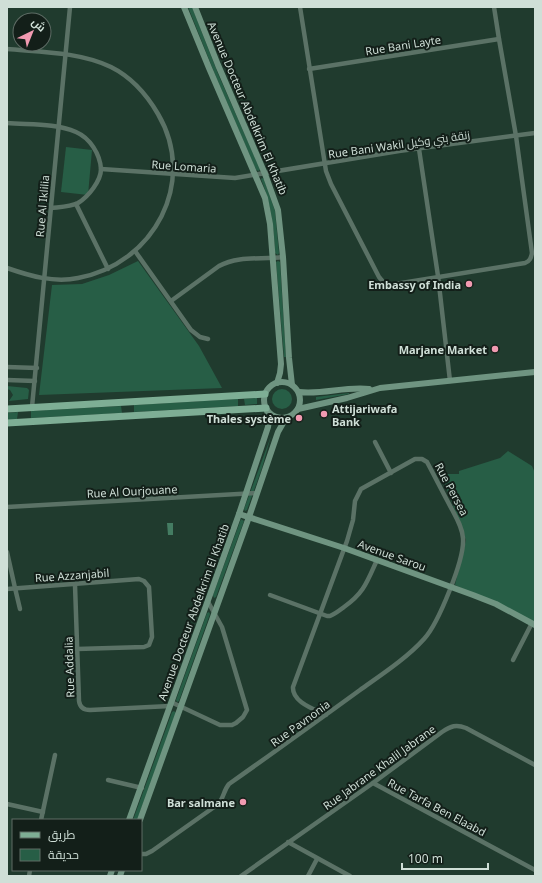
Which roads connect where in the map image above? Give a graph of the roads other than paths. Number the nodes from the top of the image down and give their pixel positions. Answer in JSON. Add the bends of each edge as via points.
{"nodes":[{"id":1,"x":70,"y":7,"type":"edge"},
{"id":2,"x":184,"y":7,"type":"edge"},
{"id":3,"x":195,"y":7,"type":"edge"},
{"id":4,"x":300,"y":7,"type":"edge"},
{"id":5,"x":494,"y":7,"type":"edge"},
{"id":6,"x":499,"y":40,"type":"junction"},
{"id":7,"x":7,"y":49,"type":"edge"},
{"id":8,"x":65,"y":55,"type":"junction"},
{"id":9,"x":309,"y":69,"type":"junction"},
{"id":10,"x":7,"y":123,"type":"edge"},
{"id":11,"x":59,"y":127,"type":"junction"},
{"id":12,"x":535,"y":132,"type":"edge"},
{"id":13,"x":516,"y":136,"type":"junction"},
{"id":14,"x":419,"y":149,"type":"junction"},
{"id":15,"x":325,"y":164,"type":"junction"},
{"id":16,"x":101,"y":170,"type":"junction"},
{"id":17,"x":173,"y":174,"type":"junction"},
{"id":18,"x":265,"y":174,"type":"junction"},
{"id":19,"x":255,"y":175,"type":"junction"},
{"id":20,"x":76,"y":204,"type":"junction"},
{"id":21,"x":51,"y":208,"type":"junction"},
{"id":22,"x":135,"y":251,"type":"junction"},
{"id":23,"x":283,"y":257,"type":"junction"},
{"id":24,"x":272,"y":258,"type":"junction"},
{"id":25,"x":7,"y":268,"type":"edge"},
{"id":26,"x":108,"y":269,"type":"junction"},
{"id":27,"x":438,"y":276,"type":"junction"},
{"id":28,"x":44,"y":279,"type":"junction"},
{"id":29,"x":171,"y":301,"type":"junction"},
{"id":30,"x":208,"y":339,"type":"dead end"},
{"id":31,"x":7,"y":367,"type":"edge"},
{"id":32,"x":36,"y":368,"type":"junction"},
{"id":33,"x":535,"y":372,"type":"edge"},
{"id":34,"x":7,"y":380,"type":"edge"},
{"id":35,"x":35,"y":381,"type":"junction"},
{"id":36,"x":450,"y":381,"type":"junction"},
{"id":37,"x":277,"y":383,"type":"junction"},
{"id":38,"x":292,"y":385,"type":"junction"},
{"id":39,"x":371,"y":390,"type":"junction"},
{"id":40,"x":298,"y":392,"type":"junction"},
{"id":41,"x":265,"y":394,"type":"junction"},
{"id":42,"x":32,"y":407,"type":"junction"},
{"id":43,"x":7,"y":409,"type":"edge"},
{"id":44,"x":267,"y":409,"type":"junction"},
{"id":45,"x":298,"y":409,"type":"junction"},
{"id":46,"x":286,"y":418,"type":"junction"},
{"id":47,"x":7,"y":423,"type":"edge"},
{"id":48,"x":375,"y":442,"type":"dead end"},
{"id":49,"x":391,"y":473,"type":"junction"},
{"id":50,"x":246,"y":493,"type":"junction"},
{"id":51,"x":257,"y":493,"type":"junction"},
{"id":52,"x":7,"y":507,"type":"edge"},
{"id":53,"x":239,"y":514,"type":"junction"},
{"id":54,"x":249,"y":517,"type":"junction"},
{"id":55,"x":344,"y":548,"type":"junction"},
{"id":56,"x":7,"y":552,"type":"edge"},
{"id":57,"x":377,"y":560,"type":"junction"},
{"id":58,"x":75,"y":584,"type":"junction"},
{"id":59,"x":451,"y":587,"type":"junction"},
{"id":60,"x":14,"y":588,"type":"junction"},
{"id":61,"x":7,"y":589,"type":"edge"},
{"id":62,"x":270,"y":595,"type":"dead end"},
{"id":63,"x":207,"y":600,"type":"junction"},
{"id":64,"x":20,"y":608,"type":"dead end"},
{"id":65,"x":214,"y":612,"type":"junction"},
{"id":66,"x":321,"y":614,"type":"junction"},
{"id":67,"x":533,"y":624,"type":"edge"},
{"id":68,"x":77,"y":649,"type":"junction"},
{"id":69,"x":513,"y":660,"type":"dead end"},
{"id":70,"x":171,"y":704,"type":"junction"},
{"id":71,"x":181,"y":706,"type":"junction"},
{"id":72,"x":326,"y":715,"type":"junction"},
{"id":73,"x":55,"y":755,"type":"dead end"},
{"id":74,"x":535,"y":765,"type":"edge"},
{"id":75,"x":108,"y":780,"type":"dead end"},
{"id":76,"x":373,"y":783,"type":"junction"},
{"id":77,"x":142,"y":788,"type":"junction"},
{"id":78,"x":7,"y":804,"type":"edge"},
{"id":79,"x":43,"y":812,"type":"junction"},
{"id":80,"x":41,"y":819,"type":"edge"},
{"id":81,"x":129,"y":819,"type":"edge"},
{"id":82,"x":140,"y":819,"type":"edge"},
{"id":83,"x":288,"y":842,"type":"junction"},
{"id":84,"x":142,"y":854,"type":"edge"},
{"id":85,"x":317,"y":859,"type":"junction"},
{"id":86,"x":535,"y":870,"type":"edge"},
{"id":87,"x":241,"y":876,"type":"edge"},
{"id":88,"x":308,"y":876,"type":"edge"},
{"id":89,"x":350,"y":876,"type":"edge"}],
"edges":[{"from":1,"to":8,"type":"street","name":"Rue Al Iklilia"},
{"from":2,"to":19,"type":"main road","name":"Avenue Docteur Abdelkrim El Khatib"},
{"from":3,"to":18,"type":"main road","name":"Avenue Docteur Abdelkrim El Khatib"},
{"from":4,"to":9,"type":"street"},
{"from":5,"to":6,"type":"street"},
{"from":6,"to":9,"type":"street","name":"Rue Bani Layte"},
{"from":6,"to":13,"type":"street"},
{"from":7,"to":8,"type":"street"},
{"from":8,"to":11,"type":"street","name":"Rue Al Iklilia"},
{"from":8,"to":17,"type":"street","via":[[89,59],[111,67],[145,95],[162,121],[168,136]]},
{"from":9,"to":15,"type":"street"},
{"from":10,"to":11,"type":"street"},
{"from":11,"to":16,"type":"street","via":[[76,132],[87,139],[97,154]]},
{"from":11,"to":21,"type":"street","name":"Rue Al Iklilia"},
{"from":12,"to":13,"type":"street","name":"Rue Bani Wakil زنقة بني وكيل"},
{"from":13,"to":14,"type":"street","name":"Rue Bani Wakil زنقة بني وكيل"},
{"from":13,"to":27,"type":"street","via":[[532,252],[530,260],[525,263]]},
{"from":14,"to":15,"type":"street","name":"Rue Bani Wakil زنقة بني وكيل"},
{"from":14,"to":27,"type":"street"},
{"from":15,"to":18,"type":"street","name":"Rue Bani Wakil زنقة بني وكيل"},
{"from":15,"to":27,"type":"street","via":[[331,184],[384,283],[392,285]]},
{"from":16,"to":17,"type":"street","name":"Rue Lomaria"},
{"from":16,"to":20,"type":"street","via":[[91,191]]},
{"from":17,"to":19,"type":"street","name":"Rue Lomaria","via":[[228,178]]},
{"from":17,"to":22,"type":"street","via":[[166,208],[154,230]]},
{"from":18,"to":19,"type":"street","name":"Rue Lomaria"},
{"from":18,"to":23,"type":"main road","name":"Avenue Docteur Abdelkrim El Khatib","via":[[278,210]]},
{"from":19,"to":24,"type":"main road","name":"Avenue Docteur Abdelkrim El Khatib","via":[[268,210]]},
{"from":20,"to":21,"type":"street"},
{"from":20,"to":26,"type":"street"},
{"from":21,"to":28,"type":"street","name":"Rue Al Iklilia"},
{"from":22,"to":26,"type":"street"},
{"from":22,"to":29,"type":"street"},
{"from":23,"to":24,"type":"street"},
{"from":23,"to":38,"type":"main road","name":"Avenue Docteur Abdelkrim El Khatib"},
{"from":24,"to":29,"type":"street","via":[[249,258],[228,262]]},
{"from":24,"to":37,"type":"main road","name":"Avenue Docteur Abdelkrim El Khatib","via":[[281,364]]},
{"from":25,"to":28,"type":"street"},
{"from":26,"to":28,"type":"street","via":[[78,278]]},
{"from":27,"to":36,"type":"street"},
{"from":28,"to":32,"type":"street","name":"Rue Al Iklilia"},
{"from":29,"to":30,"type":"street","via":[[191,330]]},
{"from":31,"to":32,"type":"street"},
{"from":32,"to":35,"type":"street","name":"Rue Al Iklilia"},
{"from":33,"to":36,"type":"main road"},
{"from":34,"to":35,"type":"street"},
{"from":35,"to":42,"type":"street","name":"Rue Al Iklilia"},
{"from":36,"to":39,"type":"main road","via":[[404,384]]},
{"from":37,"to":38,"type":"main road"},
{"from":37,"to":41,"type":"main road","via":[[269,387]]},
{"from":38,"to":40,"type":"main road"},
{"from":39,"to":40,"type":"main road","via":[[356,388]]},
{"from":39,"to":45,"type":"main road"},
{"from":40,"to":45,"type":"main road"},
{"from":41,"to":42,"type":"main road"},
{"from":41,"to":44,"type":"main road"},
{"from":42,"to":43,"type":"main road"},
{"from":44,"to":46,"type":"main road","via":[[276,417]]},
{"from":44,"to":47,"type":"main road"},
{"from":44,"to":50,"type":"main road","name":"Avenue Docteur Abdelkrim El Khatib","via":[[268,427]]},
{"from":45,"to":46,"type":"main road"},
{"from":46,"to":51,"type":"main road","via":[[278,432]]},
{"from":48,"to":49,"type":"street"},
{"from":49,"to":55,"type":"street","name":"Rue Persea","via":[[358,494]]},
{"from":49,"to":59,"type":"street","name":"Rue Persea","via":[[416,459],[425,460],[458,520],[463,532],[463,544]]},
{"from":50,"to":51,"type":"street","name":"Rue Al Ourjouane"},
{"from":50,"to":52,"type":"street","name":"Rue Al Ourjouane"},
{"from":50,"to":53,"type":"main road","name":"Avenue Docteur Abdelkrim El Khatib"},
{"from":51,"to":54,"type":"main road"},
{"from":53,"to":54,"type":"main road","name":"Avenue Sarou"},
{"from":53,"to":63,"type":"main road","name":"Avenue Docteur Abdelkrim El Khatib"},
{"from":54,"to":55,"type":"main road","name":"Avenue Sarou"},
{"from":54,"to":65,"type":"main road"},
{"from":55,"to":57,"type":"main road","name":"Avenue Sarou"},
{"from":55,"to":66,"type":"street","name":"Rue Persea"},
{"from":56,"to":60,"type":"street"},
{"from":57,"to":59,"type":"main road","name":"Avenue Sarou"},
{"from":57,"to":66,"type":"street","via":[[365,587],[355,598],[334,614]]},
{"from":58,"to":60,"type":"street","name":"Rue Azzanjabil"},
{"from":58,"to":68,"type":"street","name":"Rue Addalia"},
{"from":58,"to":68,"type":"street","name":"Rue Azzanjabil","via":[[144,581],[149,587],[152,637],[151,643],[144,647]]},
{"from":59,"to":67,"type":"main road","name":"Avenue Sarou","via":[[489,601]]},
{"from":59,"to":72,"type":"street","name":"Rue Pavnonia","via":[[425,639]]},
{"from":60,"to":61,"type":"street","name":"Rue Azzanjabil"},
{"from":60,"to":64,"type":"street"},
{"from":62,"to":66,"type":"street"},
{"from":63,"to":65,"type":"street"},
{"from":63,"to":70,"type":"main road","name":"Avenue Docteur Abdelkrim El Khatib"},
{"from":65,"to":71,"type":"main road"},
{"from":65,"to":71,"type":"street","via":[[222,627],[247,710],[236,723],[220,725]]},
{"from":66,"to":72,"type":"street","name":"Rue Persea","via":[[293,691],[294,696],[300,701]]},
{"from":67,"to":69,"type":"street"},
{"from":68,"to":70,"type":"street","name":"Rue Addalia","via":[[79,701],[82,708],[90,710]]},
{"from":70,"to":71,"type":"street"},
{"from":70,"to":77,"type":"main road","name":"Avenue Docteur Abdelkrim El Khatib"},
{"from":71,"to":82,"type":"main road"},
{"from":72,"to":84,"type":"street","name":"Rue Pavnonia","via":[[229,784],[217,805],[152,851]]},
{"from":73,"to":79,"type":"street"},
{"from":74,"to":76,"type":"street","name":"Rue Jabrane Khalil Jabrane","via":[[456,725],[442,732]]},
{"from":75,"to":77,"type":"street"},
{"from":76,"to":83,"type":"street","name":"Rue Jabrane Khalil Jabrane"},
{"from":76,"to":86,"type":"street","name":"Rue Tarfa Ben Elaabd"},
{"from":77,"to":81,"type":"main road","name":"Avenue Docteur Abdelkrim El Khatib"},
{"from":78,"to":79,"type":"street"},
{"from":79,"to":80,"type":"street"},
{"from":83,"to":85,"type":"street"},
{"from":83,"to":87,"type":"street","name":"Rue Jabrane Khalil Jabrane"},
{"from":85,"to":88,"type":"street"},
{"from":85,"to":89,"type":"street"}]}
